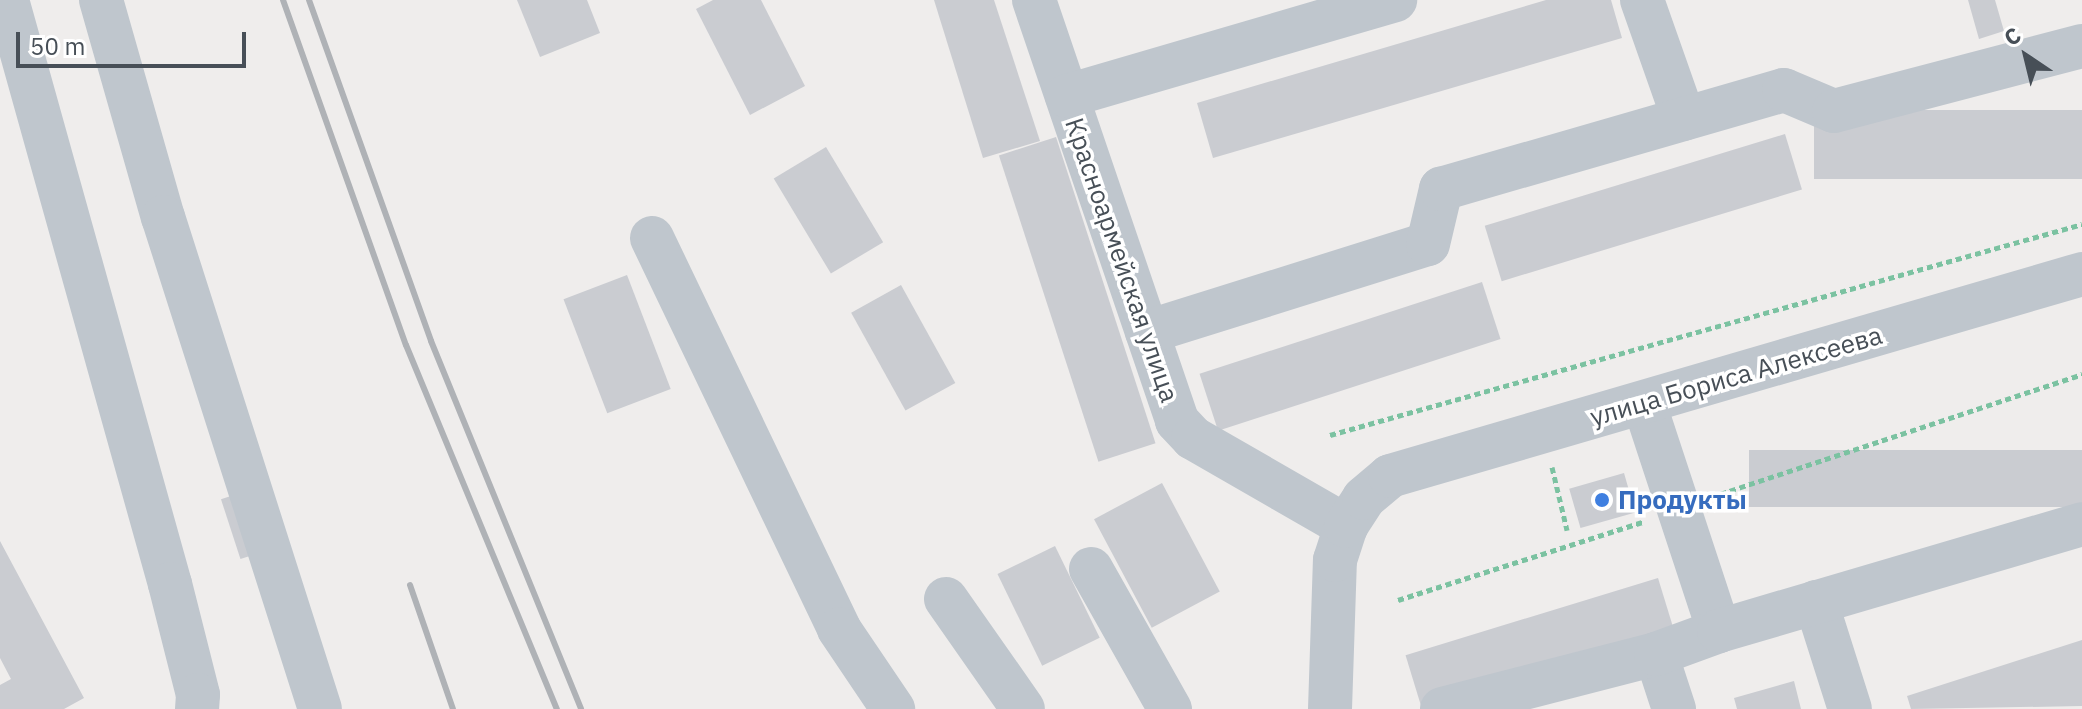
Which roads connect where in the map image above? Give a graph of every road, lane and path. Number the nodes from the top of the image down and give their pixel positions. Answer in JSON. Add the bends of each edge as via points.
{"nodes":[{"id":1,"x":7,"y":0,"type":"edge"},
{"id":2,"x":101,"y":0,"type":"edge"},
{"id":3,"x":1034,"y":0,"type":"edge"},
{"id":4,"x":1395,"y":0,"type":"edge"},
{"id":5,"x":1642,"y":0,"type":"edge"},
{"id":6,"x":2082,"y":46,"type":"edge"},
{"id":7,"x":1067,"y":96,"type":"junction"},
{"id":8,"x":1684,"y":119,"type":"junction"},
{"id":9,"x":2082,"y":224,"type":"edge"},
{"id":10,"x":652,"y":238,"type":"dead end"},
{"id":11,"x":2082,"y":274,"type":"edge"},
{"id":12,"x":1147,"y":332,"type":"junction"},
{"id":13,"x":2082,"y":374,"type":"edge"},
{"id":14,"x":1644,"y":403,"type":"junction"},
{"id":15,"x":1330,"y":435,"type":"dead end"},
{"id":16,"x":1549,"y":458,"type":"dead end"},
{"id":17,"x":1678,"y":511,"type":"junction"},
{"id":18,"x":2082,"y":524,"type":"edge"},
{"id":19,"x":1346,"y":526,"type":"junction"},
{"id":20,"x":1567,"y":530,"type":"dead end"},
{"id":21,"x":1091,"y":569,"type":"dead end"},
{"id":22,"x":946,"y":599,"type":"dead end"},
{"id":23,"x":1398,"y":600,"type":"dead end"},
{"id":24,"x":1816,"y":602,"type":"junction"},
{"id":25,"x":1719,"y":631,"type":"junction"},
{"id":26,"x":1656,"y":654,"type":"junction"},
{"id":27,"x":1522,"y":699,"type":"edge"},
{"id":28,"x":197,"y":702,"type":"edge"},
{"id":29,"x":320,"y":709,"type":"edge"},
{"id":30,"x":893,"y":709,"type":"edge"},
{"id":31,"x":1023,"y":709,"type":"edge"},
{"id":32,"x":1170,"y":709,"type":"edge"},
{"id":33,"x":1330,"y":709,"type":"edge"},
{"id":34,"x":1442,"y":709,"type":"edge"},
{"id":35,"x":1674,"y":709,"type":"edge"},
{"id":36,"x":1850,"y":709,"type":"edge"}],
"edges":[{"from":1,"to":28,"type":"street"},
{"from":2,"to":29,"type":"street","via":[[167,232]]},
{"from":3,"to":7,"type":"street","name":"Красноармейская улица"},
{"from":4,"to":7,"type":"street"},
{"from":5,"to":8,"type":"street"},
{"from":6,"to":8,"type":"street","via":[[1834,111],[1784,90]]},
{"from":7,"to":12,"type":"street","name":"Красноармейская улица"},
{"from":8,"to":12,"type":"street","via":[[1441,189],[1428,244]]},
{"from":9,"to":15,"type":"path"},
{"from":10,"to":30,"type":"street","via":[[839,629]]},
{"from":11,"to":14,"type":"street","name":"улица Бориса Алексеева"},
{"from":12,"to":19,"type":"street","name":"Красноармейская улица","via":[[1177,421],[1193,438]]},
{"from":13,"to":17,"type":"path"},
{"from":14,"to":17,"type":"street"},
{"from":14,"to":19,"type":"street","name":"улица Бориса Алексеева","via":[[1390,476],[1364,498]]},
{"from":16,"to":20,"type":"path"},
{"from":17,"to":23,"type":"path"},
{"from":17,"to":25,"type":"street"},
{"from":18,"to":24,"type":"street"},
{"from":19,"to":33,"type":"street","via":[[1332,596]]},
{"from":21,"to":32,"type":"street"},
{"from":22,"to":31,"type":"street"},
{"from":24,"to":25,"type":"street"},
{"from":24,"to":36,"type":"street"},
{"from":25,"to":26,"type":"street"},
{"from":26,"to":27,"type":"street"},
{"from":26,"to":35,"type":"street"},
{"from":27,"to":34,"type":"street"}]}
